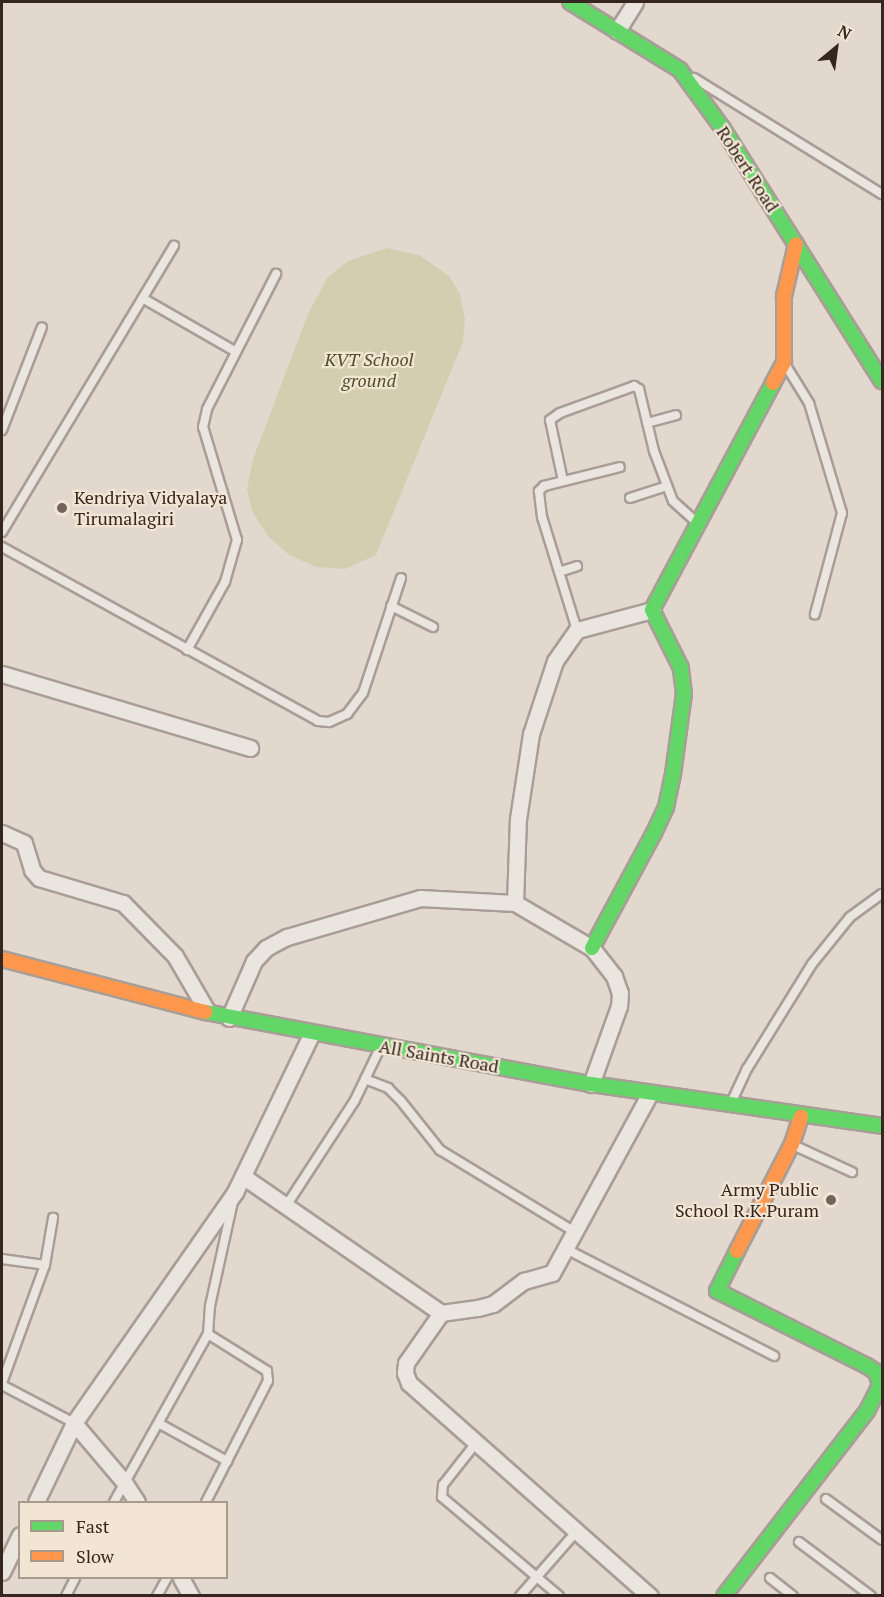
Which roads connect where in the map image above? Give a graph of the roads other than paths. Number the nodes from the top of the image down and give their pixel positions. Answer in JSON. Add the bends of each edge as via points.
{"nodes":[{"id":1,"x":635,"y":2,"type":"edge"},
{"id":2,"x":578,"y":4,"type":"edge"},
{"id":3,"x":617,"y":31,"type":"junction"},
{"id":4,"x":680,"y":70,"type":"junction"},
{"id":5,"x":882,"y":194,"type":"edge"},
{"id":6,"x":796,"y":244,"type":"junction"},
{"id":7,"x":174,"y":246,"type":"dead end"},
{"id":8,"x":276,"y":274,"type":"dead end"},
{"id":9,"x":144,"y":299,"type":"junction"},
{"id":10,"x":42,"y":327,"type":"dead end"},
{"id":11,"x":236,"y":352,"type":"junction"},
{"id":12,"x":784,"y":362,"type":"junction"},
{"id":13,"x":882,"y":381,"type":"edge"},
{"id":14,"x":676,"y":414,"type":"dead end"},
{"id":15,"x":647,"y":423,"type":"junction"},
{"id":16,"x":2,"y":430,"type":"edge"},
{"id":17,"x":620,"y":467,"type":"dead end"},
{"id":18,"x":563,"y":481,"type":"junction"},
{"id":19,"x":667,"y":486,"type":"junction"},
{"id":20,"x":630,"y":498,"type":"dead end"},
{"id":21,"x":696,"y":522,"type":"junction"},
{"id":22,"x":2,"y":532,"type":"edge"},
{"id":23,"x":2,"y":547,"type":"edge"},
{"id":24,"x":577,"y":566,"type":"dead end"},
{"id":25,"x":559,"y":572,"type":"junction"},
{"id":26,"x":401,"y":578,"type":"dead end"},
{"id":27,"x":391,"y":606,"type":"junction"},
{"id":28,"x":652,"y":610,"type":"junction"},
{"id":29,"x":815,"y":614,"type":"dead end"},
{"id":30,"x":433,"y":627,"type":"dead end"},
{"id":31,"x":577,"y":630,"type":"junction"},
{"id":32,"x":187,"y":650,"type":"junction"},
{"id":33,"x":2,"y":674,"type":"edge"},
{"id":34,"x":250,"y":748,"type":"dead end"},
{"id":35,"x":2,"y":832,"type":"edge"},
{"id":36,"x":882,"y":894,"type":"edge"},
{"id":37,"x":515,"y":903,"type":"junction"},
{"id":38,"x":592,"y":948,"type":"junction"},
{"id":39,"x":2,"y":959,"type":"edge"},
{"id":40,"x":207,"y":1011,"type":"junction"},
{"id":41,"x":229,"y":1018,"type":"junction"},
{"id":42,"x":312,"y":1033,"type":"junction"},
{"id":43,"x":381,"y":1045,"type":"junction"},
{"id":44,"x":365,"y":1079,"type":"junction"},
{"id":45,"x":591,"y":1084,"type":"junction"},
{"id":46,"x":650,"y":1093,"type":"junction"},
{"id":47,"x":730,"y":1105,"type":"junction"},
{"id":48,"x":801,"y":1116,"type":"junction"},
{"id":49,"x":882,"y":1126,"type":"edge"},
{"id":50,"x":792,"y":1144,"type":"junction"},
{"id":51,"x":852,"y":1172,"type":"dead end"},
{"id":52,"x":244,"y":1177,"type":"junction"},
{"id":53,"x":236,"y":1192,"type":"junction"},
{"id":54,"x":286,"y":1206,"type":"junction"},
{"id":55,"x":54,"y":1218,"type":"dead end"},
{"id":56,"x":575,"y":1232,"type":"junction"},
{"id":57,"x":566,"y":1249,"type":"junction"},
{"id":58,"x":2,"y":1259,"type":"edge"},
{"id":59,"x":45,"y":1265,"type":"junction"},
{"id":60,"x":441,"y":1313,"type":"junction"},
{"id":61,"x":208,"y":1334,"type":"junction"},
{"id":62,"x":774,"y":1356,"type":"dead end"},
{"id":63,"x":2,"y":1384,"type":"edge"},
{"id":64,"x":74,"y":1423,"type":"junction"},
{"id":65,"x":160,"y":1424,"type":"junction"},
{"id":66,"x":476,"y":1443,"type":"junction"},
{"id":67,"x":227,"y":1461,"type":"junction"},
{"id":68,"x":124,"y":1482,"type":"junction"},
{"id":69,"x":826,"y":1499,"type":"dead end"},
{"id":70,"x":37,"y":1501,"type":"edge"},
{"id":71,"x":115,"y":1501,"type":"edge"},
{"id":72,"x":135,"y":1501,"type":"edge"},
{"id":73,"x":207,"y":1501,"type":"edge"},
{"id":74,"x":577,"y":1531,"type":"junction"},
{"id":75,"x":18,"y":1539,"type":"edge"},
{"id":76,"x":882,"y":1540,"type":"edge"},
{"id":77,"x":800,"y":1542,"type":"dead end"},
{"id":78,"x":2,"y":1572,"type":"edge"},
{"id":79,"x":535,"y":1576,"type":"junction"},
{"id":80,"x":770,"y":1578,"type":"dead end"},
{"id":81,"x":75,"y":1579,"type":"edge"},
{"id":82,"x":166,"y":1579,"type":"edge"},
{"id":83,"x":182,"y":1579,"type":"edge"},
{"id":84,"x":69,"y":1595,"type":"edge"},
{"id":85,"x":158,"y":1596,"type":"edge"},
{"id":86,"x":191,"y":1596,"type":"edge"},
{"id":87,"x":520,"y":1596,"type":"edge"},
{"id":88,"x":559,"y":1596,"type":"edge"},
{"id":89,"x":650,"y":1596,"type":"edge"},
{"id":90,"x":724,"y":1596,"type":"edge"},
{"id":91,"x":793,"y":1596,"type":"edge"},
{"id":92,"x":871,"y":1596,"type":"edge"}],
"edges":[{"from":1,"to":3,"type":"street"},
{"from":2,"to":3,"type":"street","name":"Robert Road"},
{"from":3,"to":4,"type":"street","name":"Robert Road"},
{"from":4,"to":5,"type":"lane"},
{"from":4,"to":6,"type":"street","name":"Robert Road","via":[[723,129]]},
{"from":6,"to":12,"type":"street","via":[[784,296]]},
{"from":6,"to":13,"type":"street","name":"Robert Road"},
{"from":7,"to":9,"type":"lane"},
{"from":8,"to":11,"type":"lane"},
{"from":9,"to":11,"type":"lane"},
{"from":9,"to":22,"type":"lane"},
{"from":10,"to":16,"type":"lane"},
{"from":11,"to":32,"type":"lane","via":[[207,409],[203,427],[235,530],[235,558]]},
{"from":12,"to":21,"type":"street"},
{"from":12,"to":29,"type":"lane","via":[[808,403],[842,513]]},
{"from":14,"to":15,"type":"lane"},
{"from":15,"to":18,"type":"lane","via":[[639,389],[631,386],[554,416],[548,426]]},
{"from":15,"to":19,"type":"lane"},
{"from":17,"to":18,"type":"lane"},
{"from":18,"to":25,"type":"lane","via":[[544,486],[538,500]]},
{"from":19,"to":20,"type":"lane"},
{"from":19,"to":21,"type":"lane","via":[[678,509]]},
{"from":21,"to":28,"type":"street"},
{"from":23,"to":32,"type":"lane"},
{"from":24,"to":25,"type":"lane"},
{"from":25,"to":31,"type":"lane"},
{"from":26,"to":27,"type":"lane"},
{"from":27,"to":30,"type":"lane"},
{"from":27,"to":32,"type":"lane","via":[[363,693],[347,714],[329,722],[312,719]]},
{"from":28,"to":31,"type":"street"},
{"from":28,"to":38,"type":"street","via":[[681,668],[684,694],[673,774],[666,807],[654,833]]},
{"from":31,"to":37,"type":"street","via":[[555,661],[531,734],[518,819]]},
{"from":33,"to":34,"type":"street"},
{"from":35,"to":40,"type":"street","via":[[24,843],[32,870],[39,878],[123,903],[175,956]]},
{"from":36,"to":47,"type":"lane","via":[[850,917],[812,964],[747,1069]]},
{"from":37,"to":38,"type":"street"},
{"from":37,"to":41,"type":"street","via":[[420,898],[287,937],[266,948],[254,961]]},
{"from":38,"to":45,"type":"street","via":[[614,976],[620,993],[613,1029]]},
{"from":39,"to":40,"type":"street","name":"All Saints Road"},
{"from":40,"to":41,"type":"street","name":"All Saints Road"},
{"from":41,"to":42,"type":"street","name":"All Saints Road"},
{"from":42,"to":43,"type":"street","name":"All Saints Road"},
{"from":42,"to":52,"type":"street"},
{"from":43,"to":44,"type":"lane"},
{"from":43,"to":45,"type":"street","name":"All Saints Road"},
{"from":44,"to":54,"type":"lane"},
{"from":44,"to":56,"type":"lane","via":[[388,1088],[440,1150]]},
{"from":45,"to":46,"type":"street","name":"All Saints Road"},
{"from":46,"to":47,"type":"street","name":"All Saints Road"},
{"from":46,"to":56,"type":"street"},
{"from":47,"to":48,"type":"street","name":"All Saints Road"},
{"from":48,"to":49,"type":"street","name":"All Saints Road"},
{"from":48,"to":50,"type":"street"},
{"from":50,"to":51,"type":"lane"},
{"from":50,"to":90,"type":"street","via":[[717,1291],[867,1366],[876,1372],[880,1385],[867,1411]]},
{"from":52,"to":53,"type":"street"},
{"from":52,"to":54,"type":"street"},
{"from":53,"to":61,"type":"lane","via":[[210,1306]]},
{"from":53,"to":64,"type":"street"},
{"from":54,"to":60,"type":"street"},
{"from":55,"to":59,"type":"lane"},
{"from":56,"to":57,"type":"street"},
{"from":57,"to":60,"type":"street","via":[[552,1273],[524,1281],[493,1304]]},
{"from":57,"to":62,"type":"lane"},
{"from":58,"to":59,"type":"lane"},
{"from":59,"to":63,"type":"lane"},
{"from":60,"to":66,"type":"street","via":[[413,1350],[405,1373],[409,1383]]},
{"from":61,"to":65,"type":"lane"},
{"from":61,"to":67,"type":"lane","via":[[267,1371],[268,1381]]},
{"from":63,"to":64,"type":"lane"},
{"from":64,"to":68,"type":"street"},
{"from":64,"to":70,"type":"street"},
{"from":65,"to":67,"type":"lane"},
{"from":65,"to":68,"type":"lane"},
{"from":66,"to":74,"type":"street"},
{"from":66,"to":79,"type":"lane","via":[[443,1485],[442,1497]]},
{"from":67,"to":73,"type":"lane"},
{"from":68,"to":71,"type":"lane"},
{"from":68,"to":72,"type":"street"},
{"from":69,"to":76,"type":"lane"},
{"from":74,"to":79,"type":"lane"},
{"from":74,"to":89,"type":"street"},
{"from":75,"to":78,"type":"street"},
{"from":77,"to":92,"type":"lane"},
{"from":79,"to":87,"type":"lane"},
{"from":79,"to":88,"type":"lane"},
{"from":80,"to":91,"type":"lane"},
{"from":81,"to":84,"type":"lane"},
{"from":82,"to":85,"type":"lane"},
{"from":83,"to":86,"type":"street"}]}
